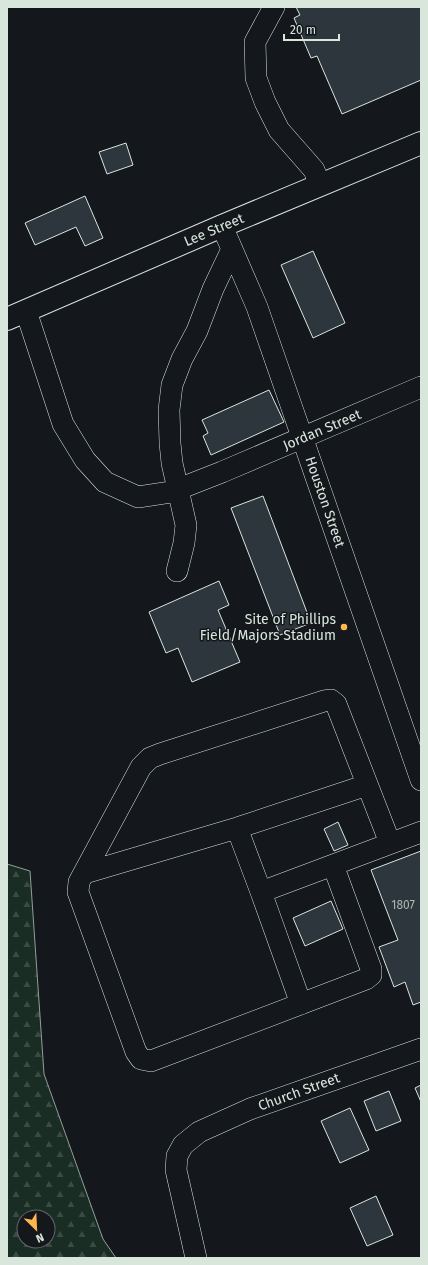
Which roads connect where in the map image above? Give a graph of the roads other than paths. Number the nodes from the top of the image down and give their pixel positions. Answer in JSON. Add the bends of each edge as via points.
{"nodes":[{"id":1,"x":274,"y":7,"type":"edge"},
{"id":2,"x":421,"y":142,"type":"edge"},
{"id":3,"x":320,"y":185,"type":"junction"},
{"id":4,"x":222,"y":226,"type":"junction"},
{"id":5,"x":232,"y":249,"type":"junction"},
{"id":6,"x":16,"y":315,"type":"edge"},
{"id":7,"x":421,"y":387,"type":"edge"},
{"id":8,"x":303,"y":438,"type":"junction"},
{"id":9,"x":178,"y":489,"type":"junction"},
{"id":10,"x":177,"y":571,"type":"dead end"},
{"id":11,"x":421,"y":780,"type":"edge"},
{"id":12,"x":367,"y":785,"type":"junction"},
{"id":13,"x":237,"y":828,"type":"junction"},
{"id":14,"x":421,"y":832,"type":"edge"},
{"id":15,"x":390,"y":843,"type":"junction"},
{"id":16,"x":333,"y":865,"type":"junction"},
{"id":17,"x":85,"y":873,"type":"junction"},
{"id":18,"x":261,"y":892,"type":"junction"},
{"id":19,"x":301,"y":1004,"type":"junction"},
{"id":20,"x":421,"y":1049,"type":"edge"},
{"id":21,"x":196,"y":1258,"type":"edge"}],
"edges":[{"from":1,"to":3,"type":"street","via":[[255,42],[256,78],[279,130],[314,170]]},
{"from":2,"to":3,"type":"main road","name":"Lee Street"},
{"from":3,"to":4,"type":"main road","name":"Lee Street"},
{"from":4,"to":5,"type":"street","name":"Houston Street"},
{"from":4,"to":6,"type":"main road","name":"Lee Street"},
{"from":5,"to":8,"type":"street","name":"Houston Street","via":[[257,307]]},
{"from":5,"to":9,"type":"street","via":[[172,385],[169,410],[170,443]]},
{"from":6,"to":9,"type":"street","name":"Jordan Street","via":[[63,424],[85,460],[105,482],[138,497]]},
{"from":7,"to":8,"type":"street","name":"Jordan Street"},
{"from":8,"to":9,"type":"street","name":"Jordan Street"},
{"from":8,"to":11,"type":"street","name":"Houston Street"},
{"from":9,"to":10,"type":"street","via":[[186,525]]},
{"from":12,"to":13,"type":"street"},
{"from":12,"to":15,"type":"street"},
{"from":12,"to":17,"type":"street","via":[[336,704],[331,700],[324,701],[150,758],[141,767]]},
{"from":13,"to":17,"type":"street"},
{"from":13,"to":18,"type":"street"},
{"from":14,"to":15,"type":"street"},
{"from":15,"to":16,"type":"street"},
{"from":16,"to":18,"type":"street"},
{"from":16,"to":19,"type":"street","via":[[371,975]]},
{"from":17,"to":19,"type":"street","via":[[79,882],[78,892],[136,1052],[142,1059],[151,1061]]},
{"from":18,"to":19,"type":"street"},
{"from":20,"to":21,"type":"street","name":"Church Street","via":[[250,1109],[199,1132],[183,1145],[177,1156],[176,1170]]}]}
